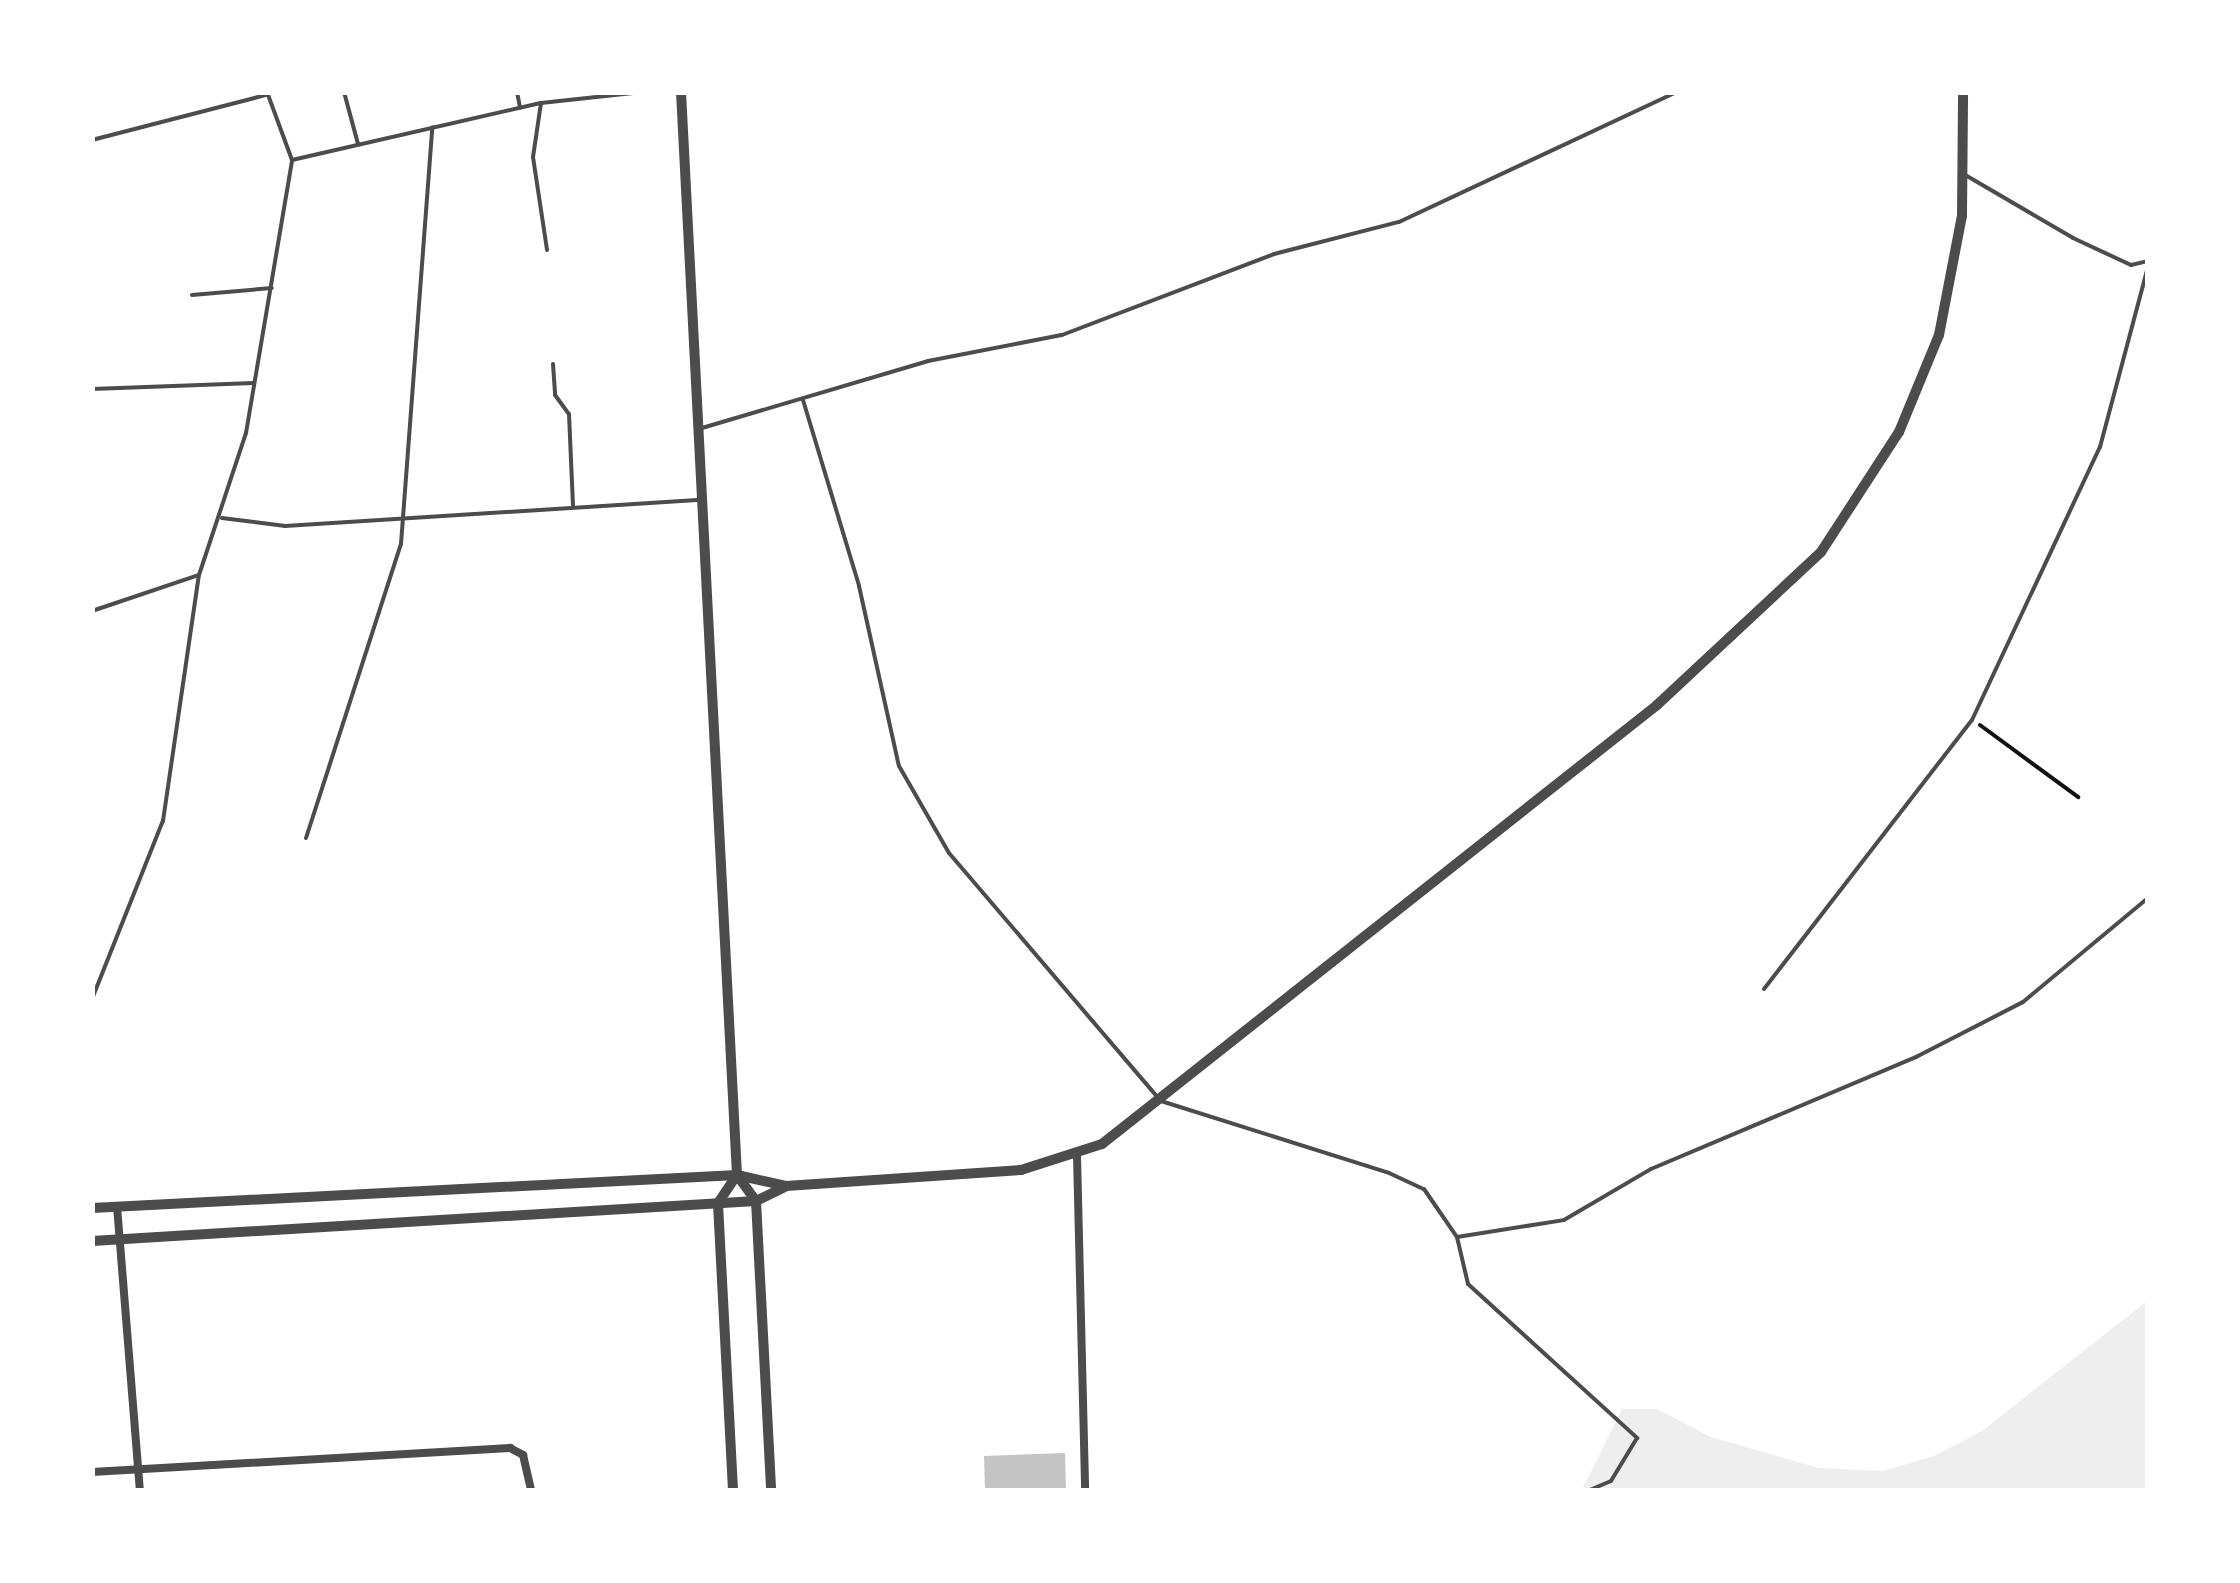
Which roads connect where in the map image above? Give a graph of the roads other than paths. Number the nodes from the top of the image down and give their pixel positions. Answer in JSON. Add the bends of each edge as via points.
{"nodes":[{"id":1,"x":344,"y":92,"type":"edge"},
{"id":2,"x":517,"y":92,"type":"edge"},
{"id":3,"x":642,"y":92,"type":"edge"},
{"id":4,"x":680,"y":92,"type":"edge"},
{"id":5,"x":1676,"y":92,"type":"edge"},
{"id":6,"x":1963,"y":92,"type":"edge"},
{"id":7,"x":267,"y":94,"type":"edge"},
{"id":8,"x":541,"y":103,"type":"junction"},
{"id":9,"x":520,"y":108,"type":"junction"},
{"id":10,"x":432,"y":127,"type":"junction"},
{"id":11,"x":92,"y":140,"type":"edge"},
{"id":12,"x":358,"y":144,"type":"junction"},
{"id":13,"x":292,"y":160,"type":"junction"},
{"id":14,"x":1963,"y":174,"type":"junction"},
{"id":15,"x":548,"y":250,"type":"dead end"},
{"id":16,"x":2148,"y":264,"type":"edge"},
{"id":17,"x":272,"y":288,"type":"junction"},
{"id":18,"x":192,"y":295,"type":"dead end"},
{"id":19,"x":554,"y":364,"type":"dead end"},
{"id":20,"x":254,"y":383,"type":"junction"},
{"id":21,"x":92,"y":388,"type":"edge"},
{"id":22,"x":802,"y":400,"type":"junction"},
{"id":23,"x":698,"y":430,"type":"junction"},
{"id":24,"x":700,"y":500,"type":"junction"},
{"id":25,"x":573,"y":507,"type":"junction"},
{"id":26,"x":406,"y":516,"type":"junction"},
{"id":27,"x":220,"y":518,"type":"junction"},
{"id":28,"x":199,"y":575,"type":"junction"},
{"id":29,"x":92,"y":600,"type":"edge"},
{"id":30,"x":100,"y":604,"type":"junction"},
{"id":31,"x":92,"y":612,"type":"edge"},
{"id":32,"x":306,"y":838,"type":"dead end"},
{"id":33,"x":2148,"y":898,"type":"edge"},
{"id":34,"x":1764,"y":989,"type":"dead end"},
{"id":35,"x":92,"y":999,"type":"edge"},
{"id":36,"x":1161,"y":1101,"type":"junction"},
{"id":37,"x":1078,"y":1156,"type":"junction"},
{"id":38,"x":737,"y":1175,"type":"junction"},
{"id":39,"x":786,"y":1186,"type":"junction"},
{"id":40,"x":756,"y":1201,"type":"junction"},
{"id":41,"x":718,"y":1203,"type":"junction"},
{"id":42,"x":118,"y":1206,"type":"junction"},
{"id":43,"x":92,"y":1208,"type":"edge"},
{"id":44,"x":1457,"y":1237,"type":"junction"},
{"id":45,"x":122,"y":1240,"type":"junction"},
{"id":46,"x":92,"y":1241,"type":"edge"},
{"id":47,"x":139,"y":1470,"type":"junction"},
{"id":48,"x":92,"y":1472,"type":"edge"},
{"id":49,"x":140,"y":1490,"type":"edge"},
{"id":50,"x":531,"y":1490,"type":"edge"},
{"id":51,"x":732,"y":1490,"type":"edge"},
{"id":52,"x":771,"y":1490,"type":"edge"},
{"id":53,"x":1085,"y":1490,"type":"edge"},
{"id":54,"x":1590,"y":1490,"type":"edge"}],
"edges":[{"from":1,"to":12,"type":"lane"},
{"from":2,"to":9,"type":"lane"},
{"from":3,"to":8,"type":"lane"},
{"from":4,"to":23,"type":"street"},
{"from":5,"to":22,"type":"lane","via":[[1399,222],[1291,248],[1062,335]]},
{"from":6,"to":14,"type":"street"},
{"from":7,"to":11,"type":"lane"},
{"from":7,"to":13,"type":"lane"},
{"from":8,"to":9,"type":"lane"},
{"from":8,"to":15,"type":"lane","via":[[534,157]]},
{"from":9,"to":10,"type":"lane"},
{"from":10,"to":12,"type":"lane"},
{"from":10,"to":26,"type":"lane"},
{"from":12,"to":13,"type":"lane"},
{"from":13,"to":17,"type":"lane"},
{"from":14,"to":16,"type":"lane","via":[[2072,238],[2131,265]]},
{"from":14,"to":36,"type":"street","via":[[1939,335],[1900,432],[1822,552],[1668,696]]},
{"from":16,"to":34,"type":"lane","via":[[2100,447],[1972,720]]},
{"from":17,"to":18,"type":"lane"},
{"from":17,"to":20,"type":"lane"},
{"from":19,"to":25,"type":"lane","via":[[555,395],[570,414]]},
{"from":20,"to":21,"type":"lane"},
{"from":20,"to":27,"type":"lane"},
{"from":22,"to":23,"type":"lane"},
{"from":22,"to":36,"type":"lane","via":[[859,586],[899,766],[949,853]]},
{"from":23,"to":24,"type":"street"},
{"from":24,"to":25,"type":"lane"},
{"from":24,"to":38,"type":"street"},
{"from":25,"to":26,"type":"lane"},
{"from":26,"to":27,"type":"lane","via":[[285,526]]},
{"from":26,"to":32,"type":"lane"},
{"from":27,"to":28,"type":"lane"},
{"from":28,"to":30,"type":"lane"},
{"from":28,"to":35,"type":"lane","via":[[163,821]]},
{"from":29,"to":30,"type":"lane"},
{"from":30,"to":31,"type":"lane"},
{"from":33,"to":44,"type":"lane","via":[[2024,1002],[1916,1057],[1651,1169],[1564,1220]]},
{"from":36,"to":37,"type":"street"},
{"from":36,"to":44,"type":"lane","via":[[1424,1189]]},
{"from":37,"to":39,"type":"street","via":[[1007,1172]]},
{"from":37,"to":53,"type":"street"},
{"from":38,"to":39,"type":"street"},
{"from":38,"to":40,"type":"street"},
{"from":38,"to":41,"type":"street"},
{"from":38,"to":42,"type":"street"},
{"from":39,"to":40,"type":"street"},
{"from":40,"to":41,"type":"street"},
{"from":40,"to":52,"type":"street"},
{"from":41,"to":45,"type":"street"},
{"from":41,"to":51,"type":"street"},
{"from":42,"to":43,"type":"street"},
{"from":42,"to":45,"type":"street"},
{"from":44,"to":54,"type":"lane","via":[[1468,1284],[1637,1438],[1610,1481]]},
{"from":45,"to":46,"type":"street"},
{"from":45,"to":47,"type":"street"},
{"from":47,"to":48,"type":"street"},
{"from":47,"to":49,"type":"street"},
{"from":47,"to":50,"type":"street","via":[[510,1448],[523,1455]]}]}
